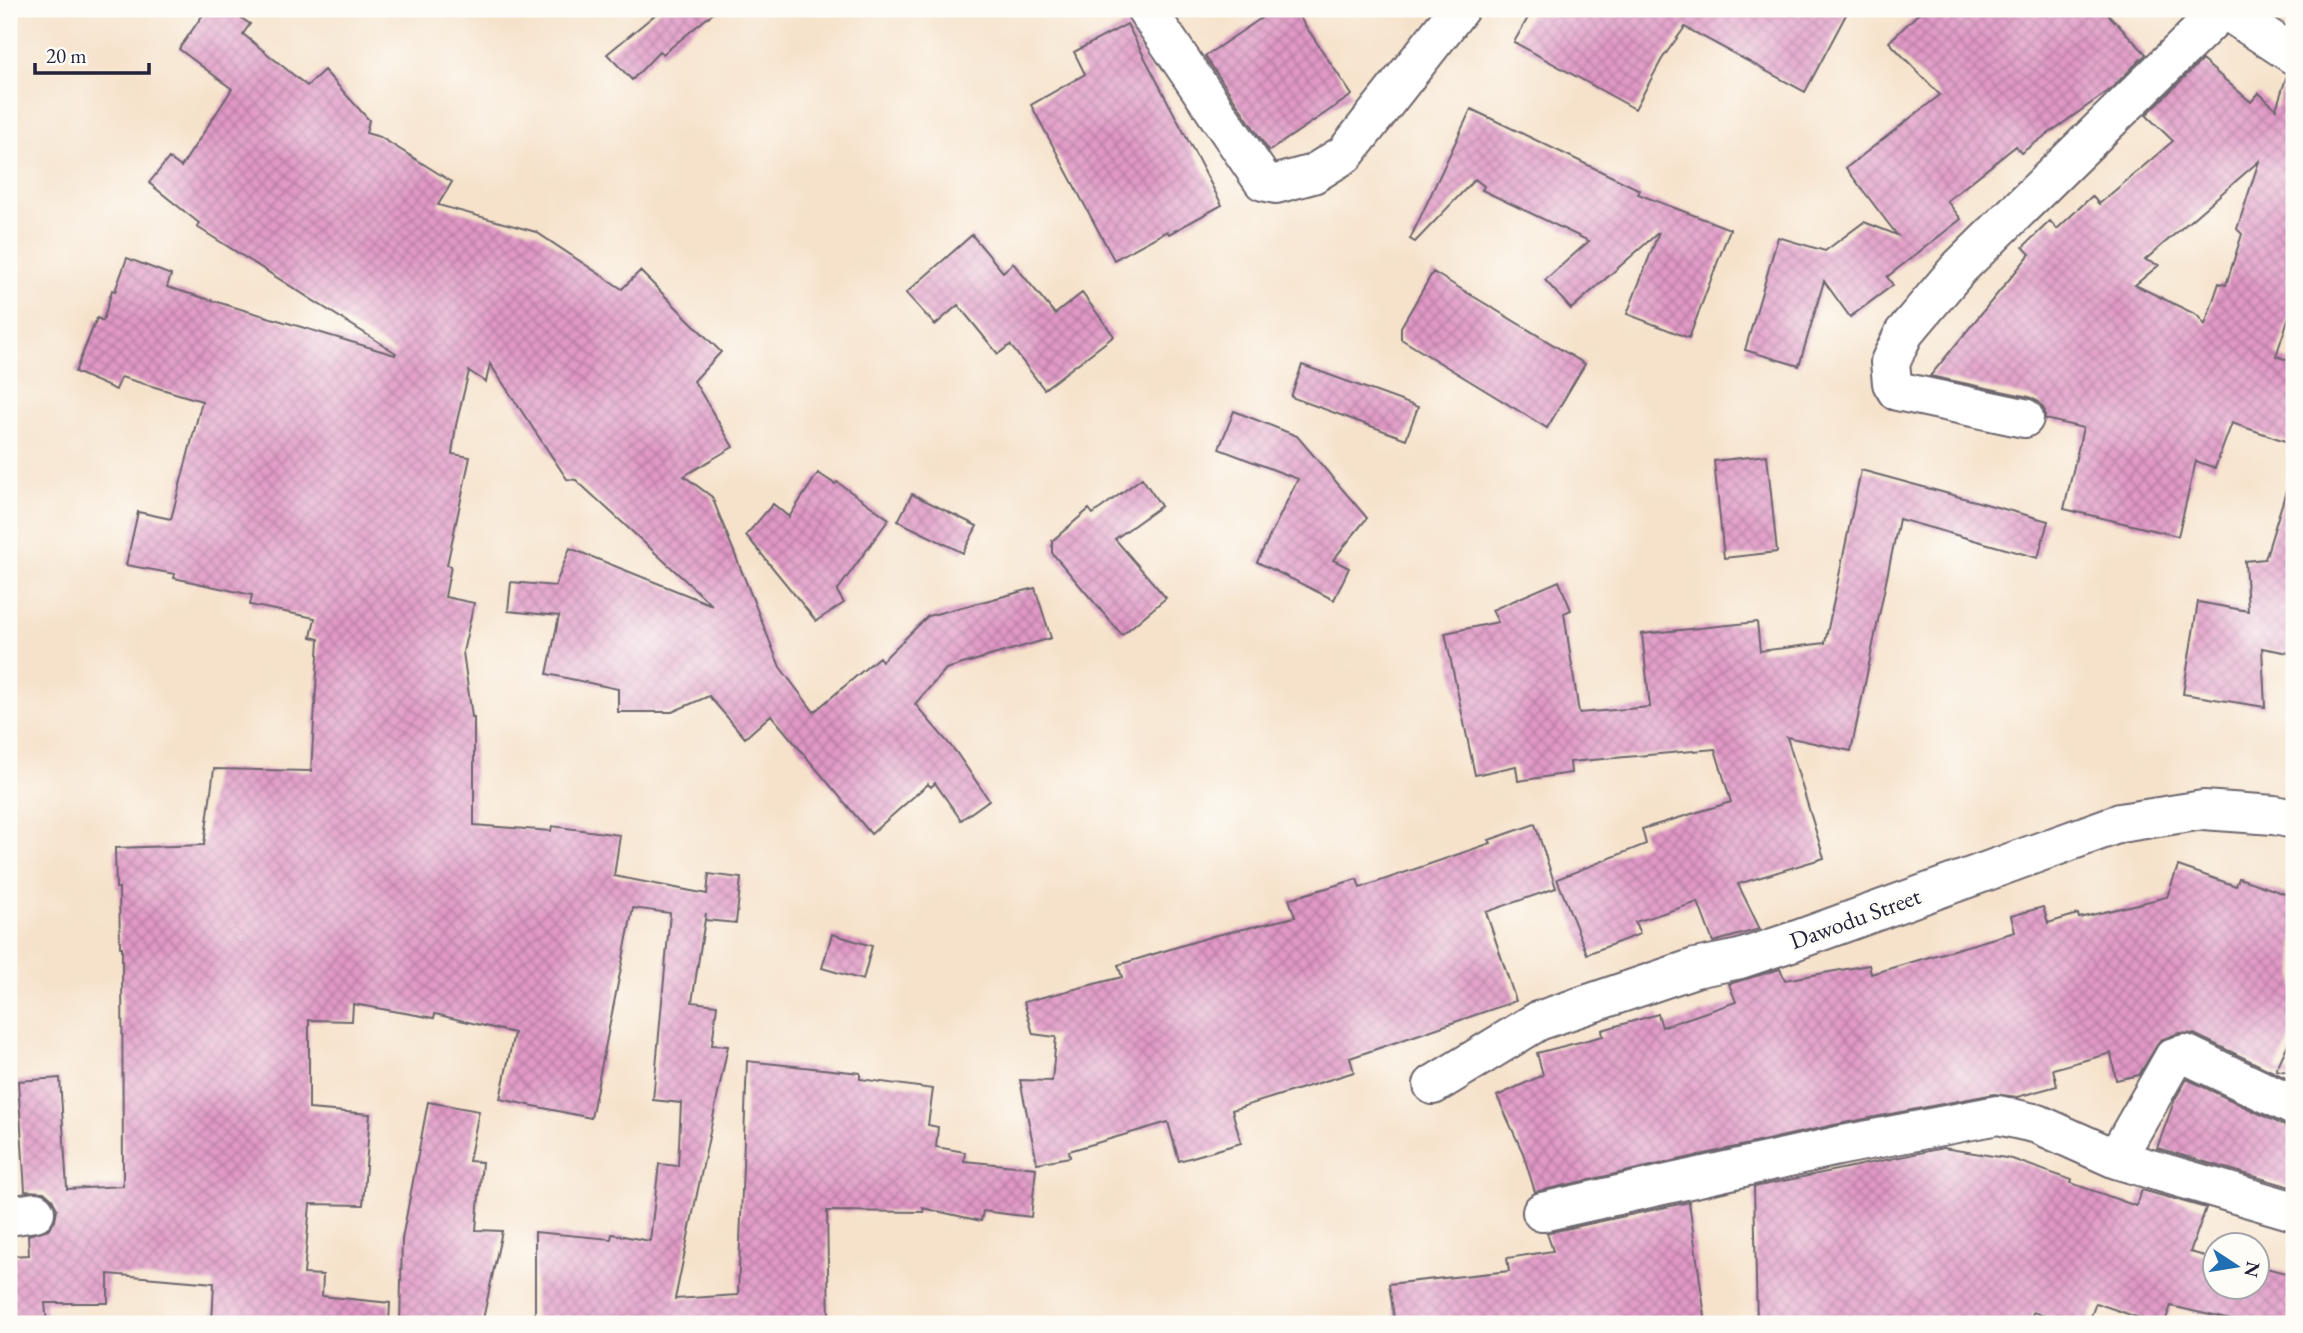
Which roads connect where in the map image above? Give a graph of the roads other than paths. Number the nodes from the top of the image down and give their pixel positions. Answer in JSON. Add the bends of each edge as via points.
{"nodes":[{"id":1,"x":1146,"y":9,"type":"edge"},
{"id":2,"x":1459,"y":9,"type":"edge"},
{"id":3,"x":2223,"y":9,"type":"edge"},
{"id":4,"x":2294,"y":55,"type":"edge"},
{"id":5,"x":2024,"y":418,"type":"dead end"},
{"id":6,"x":2294,"y":820,"type":"edge"},
{"id":7,"x":1433,"y":1085,"type":"dead end"},
{"id":8,"x":2294,"y":1106,"type":"edge"},
{"id":9,"x":2116,"y":1159,"type":"junction"},
{"id":10,"x":2294,"y":1211,"type":"edge"},
{"id":11,"x":1542,"y":1212,"type":"dead end"}],
"edges":[{"from":1,"to":2,"type":"street","via":[[1263,181],[1276,184],[1313,174],[1345,154]]},
{"from":3,"to":4,"type":"street"},
{"from":3,"to":5,"type":"street","via":[[1959,268],[1904,333],[1890,362],[1896,391]]},
{"from":6,"to":7,"type":"street","name":"Dawodu Street","via":[[2203,810],[2120,823],[1794,941],[1695,968],[1538,1021]]},
{"from":8,"to":9,"type":"street","via":[[2185,1054],[2174,1057]]},
{"from":9,"to":10,"type":"street"},
{"from":9,"to":11,"type":"street","via":[[2038,1124],[1998,1115]]}]}
